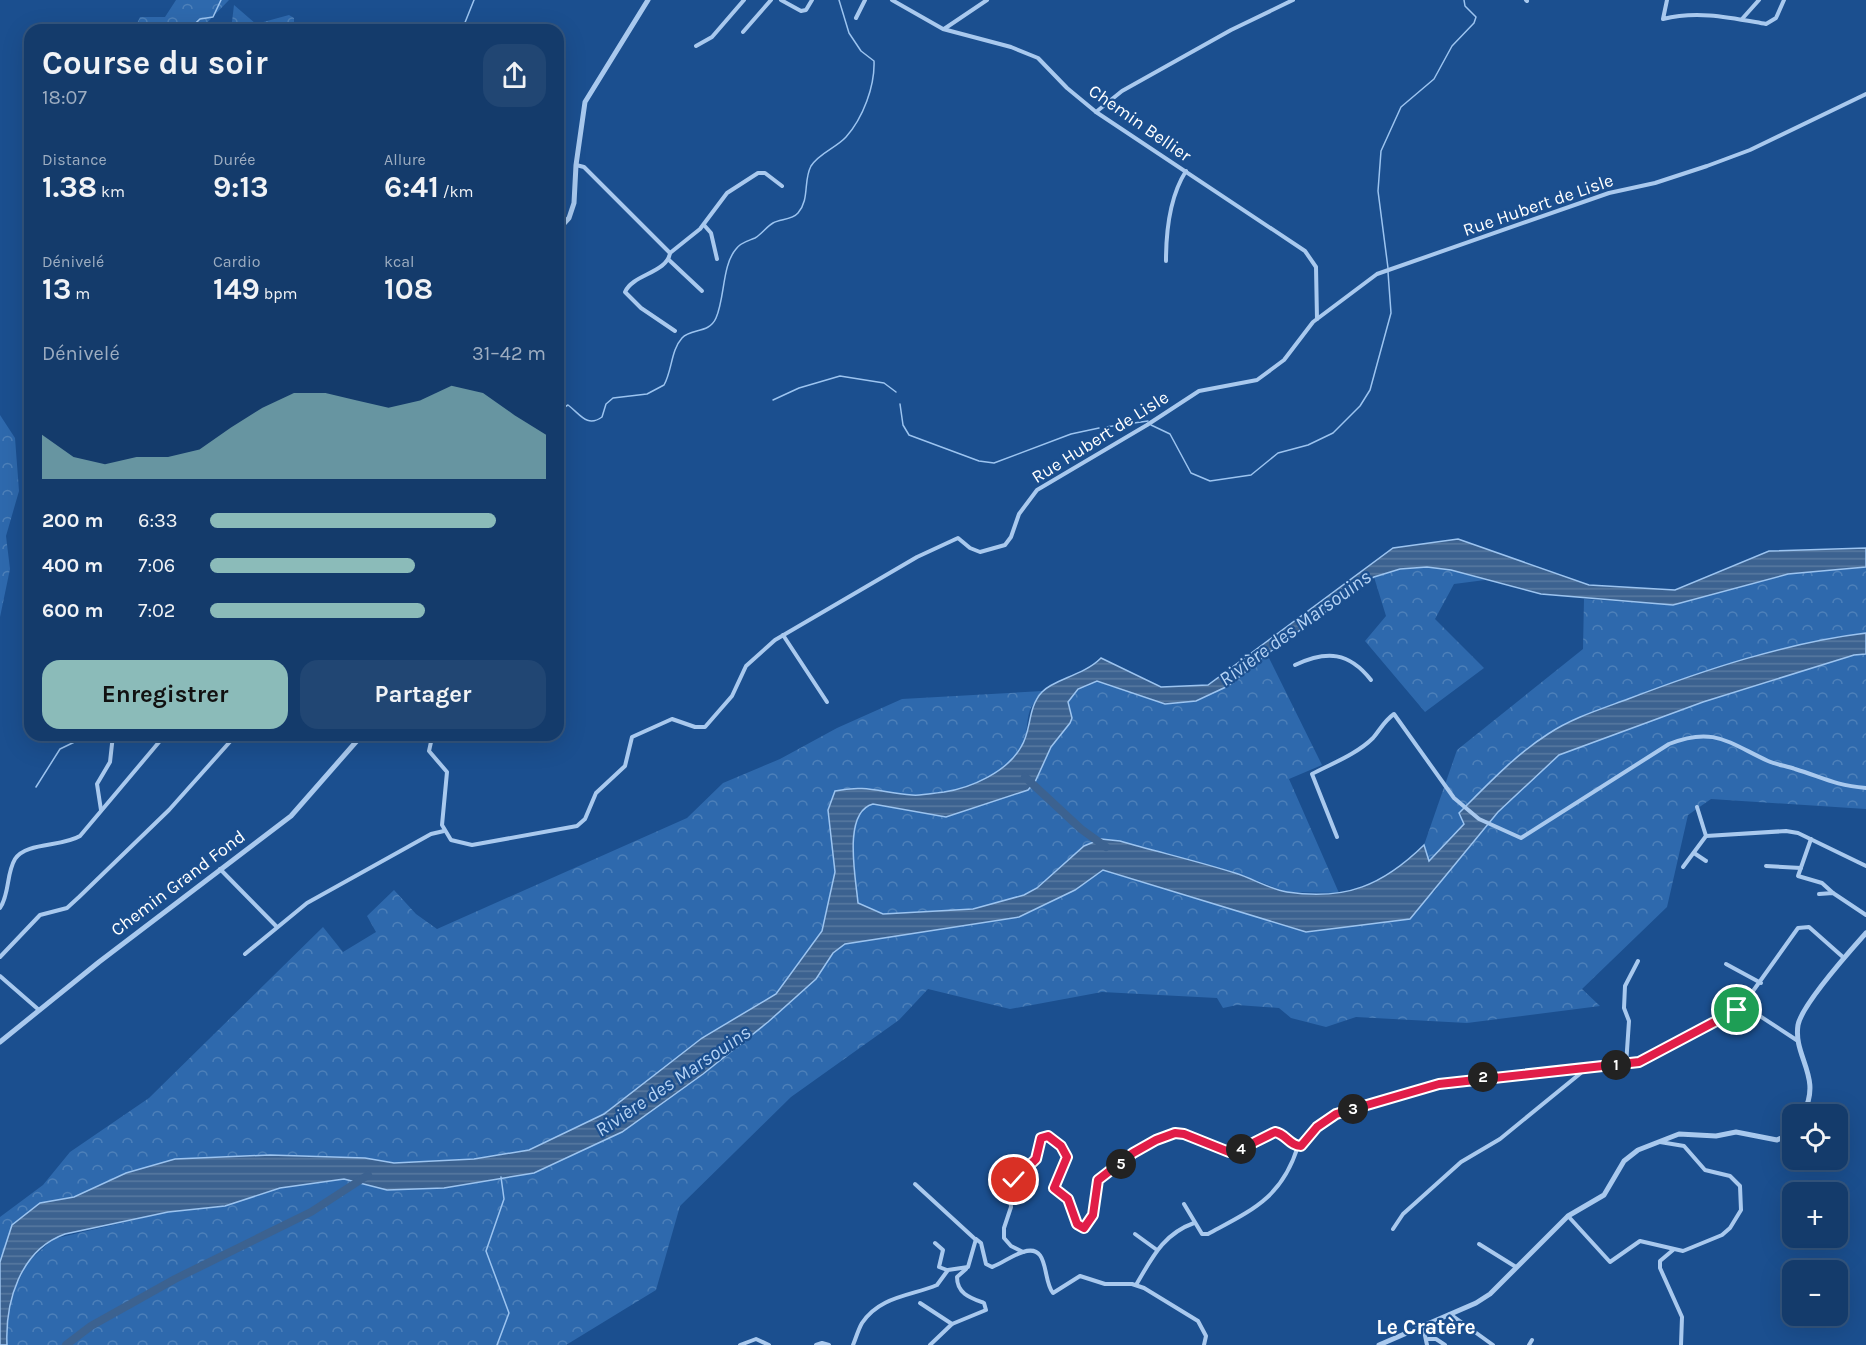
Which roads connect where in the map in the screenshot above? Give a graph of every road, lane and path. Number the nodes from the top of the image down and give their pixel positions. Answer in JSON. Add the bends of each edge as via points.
{"nodes":[{"id":1,"x":648,"y":0,"type":"edge"},
{"id":2,"x":744,"y":0,"type":"edge"},
{"id":3,"x":771,"y":0,"type":"edge"},
{"id":4,"x":781,"y":0,"type":"edge"},
{"id":5,"x":812,"y":0,"type":"edge"},
{"id":6,"x":865,"y":0,"type":"edge"},
{"id":7,"x":892,"y":0,"type":"edge"},
{"id":8,"x":987,"y":0,"type":"edge"},
{"id":9,"x":1293,"y":0,"type":"edge"},
{"id":10,"x":1667,"y":0,"type":"edge"},
{"id":11,"x":1759,"y":0,"type":"edge"},
{"id":12,"x":1784,"y":0,"type":"edge"},
{"id":13,"x":856,"y":18,"type":"dead end"},
{"id":14,"x":1742,"y":20,"type":"junction"},
{"id":15,"x":943,"y":30,"type":"junction"},
{"id":16,"x":743,"y":32,"type":"dead end"},
{"id":17,"x":696,"y":46,"type":"dead end"},
{"id":18,"x":1866,"y":94,"type":"edge"},
{"id":19,"x":1096,"y":112,"type":"junction"},
{"id":20,"x":576,"y":165,"type":"junction"},
{"id":21,"x":1186,"y":171,"type":"junction"},
{"id":22,"x":782,"y":186,"type":"dead end"},
{"id":23,"x":564,"y":222,"type":"edge"},
{"id":24,"x":704,"y":225,"type":"junction"},
{"id":25,"x":670,"y":253,"type":"junction"},
{"id":26,"x":717,"y":259,"type":"dead end"},
{"id":27,"x":669,"y":260,"type":"junction"},
{"id":28,"x":1166,"y":261,"type":"dead end"},
{"id":29,"x":702,"y":291,"type":"dead end"},
{"id":30,"x":1317,"y":319,"type":"junction"},
{"id":31,"x":675,"y":332,"type":"dead end"},
{"id":32,"x":783,"y":635,"type":"junction"},
{"id":33,"x":1295,"y":665,"type":"dead end"},
{"id":34,"x":1371,"y":680,"type":"dead end"},
{"id":35,"x":827,"y":702,"type":"dead end"},
{"id":36,"x":112,"y":741,"type":"edge"},
{"id":37,"x":160,"y":741,"type":"edge"},
{"id":38,"x":231,"y":741,"type":"edge"},
{"id":39,"x":357,"y":741,"type":"edge"},
{"id":40,"x":434,"y":741,"type":"edge"},
{"id":41,"x":1866,"y":788,"type":"edge"},
{"id":42,"x":1697,"y":807,"type":"dead end"},
{"id":43,"x":101,"y":811,"type":"junction"},
{"id":44,"x":444,"y":831,"type":"junction"},
{"id":45,"x":1706,"y":836,"type":"junction"},
{"id":46,"x":1336,"y":837,"type":"dead end"},
{"id":47,"x":1811,"y":839,"type":"junction"},
{"id":48,"x":1694,"y":852,"type":"junction"},
{"id":49,"x":1706,"y":861,"type":"dead end"},
{"id":50,"x":1766,"y":866,"type":"dead end"},
{"id":51,"x":1866,"y":866,"type":"edge"},
{"id":52,"x":1683,"y":867,"type":"dead end"},
{"id":53,"x":220,"y":868,"type":"junction"},
{"id":54,"x":1801,"y":868,"type":"junction"},
{"id":55,"x":1833,"y":893,"type":"junction"},
{"id":56,"x":1819,"y":894,"type":"dead end"},
{"id":57,"x":0,"y":908,"type":"edge"},
{"id":58,"x":1866,"y":915,"type":"edge"},
{"id":59,"x":276,"y":927,"type":"junction"},
{"id":60,"x":1866,"y":933,"type":"edge"},
{"id":61,"x":245,"y":954,"type":"dead end"},
{"id":62,"x":0,"y":957,"type":"edge"},
{"id":63,"x":1844,"y":958,"type":"junction"},
{"id":64,"x":1638,"y":961,"type":"dead end"},
{"id":65,"x":1726,"y":964,"type":"dead end"},
{"id":66,"x":0,"y":976,"type":"edge"},
{"id":67,"x":1761,"y":983,"type":"junction"},
{"id":68,"x":1743,"y":1005,"type":"junction"},
{"id":69,"x":39,"y":1010,"type":"junction"},
{"id":70,"x":1800,"y":1041,"type":"junction"},
{"id":71,"x":0,"y":1042,"type":"edge"},
{"id":72,"x":1626,"y":1065,"type":"junction"},
{"id":73,"x":1587,"y":1068,"type":"junction"},
{"id":74,"x":1806,"y":1104,"type":"edge"},
{"id":75,"x":1782,"y":1138,"type":"edge"},
{"id":76,"x":1656,"y":1141,"type":"junction"},
{"id":77,"x":1298,"y":1146,"type":"junction"},
{"id":78,"x":915,"y":1184,"type":"dead end"},
{"id":79,"x":1184,"y":1204,"type":"dead end"},
{"id":80,"x":1568,"y":1216,"type":"junction"},
{"id":81,"x":1194,"y":1223,"type":"junction"},
{"id":82,"x":1393,"y":1229,"type":"dead end"},
{"id":83,"x":1135,"y":1234,"type":"dead end"},
{"id":84,"x":975,"y":1239,"type":"junction"},
{"id":85,"x":935,"y":1243,"type":"dead end"},
{"id":86,"x":1479,"y":1244,"type":"dead end"},
{"id":87,"x":1157,"y":1250,"type":"junction"},
{"id":88,"x":1674,"y":1250,"type":"junction"},
{"id":89,"x":1023,"y":1252,"type":"junction"},
{"id":90,"x":968,"y":1267,"type":"junction"},
{"id":91,"x":1518,"y":1268,"type":"junction"},
{"id":92,"x":948,"y":1270,"type":"junction"},
{"id":93,"x":1136,"y":1285,"type":"junction"},
{"id":94,"x":920,"y":1303,"type":"dead end"},
{"id":95,"x":1450,"y":1314,"type":"junction"},
{"id":96,"x":952,"y":1324,"type":"junction"},
{"id":97,"x":1423,"y":1326,"type":"junction"},
{"id":98,"x":1532,"y":1340,"type":"dead end"},
{"id":99,"x":1427,"y":1342,"type":"edge"},
{"id":100,"x":740,"y":1345,"type":"edge"},
{"id":101,"x":770,"y":1345,"type":"edge"},
{"id":102,"x":816,"y":1345,"type":"edge"},
{"id":103,"x":829,"y":1345,"type":"edge"},
{"id":104,"x":853,"y":1345,"type":"edge"},
{"id":105,"x":930,"y":1345,"type":"edge"},
{"id":106,"x":1204,"y":1345,"type":"edge"},
{"id":107,"x":1379,"y":1345,"type":"edge"},
{"id":108,"x":1445,"y":1345,"type":"edge"},
{"id":109,"x":1493,"y":1345,"type":"edge"},
{"id":110,"x":1529,"y":1345,"type":"edge"},
{"id":111,"x":1681,"y":1345,"type":"edge"}],
"edges":[{"from":1,"to":20,"type":"street","via":[[585,102]]},
{"from":2,"to":17,"type":"street","via":[[711,37]]},
{"from":3,"to":16,"type":"street"},
{"from":4,"to":5,"type":"street","via":[[801,11]]},
{"from":6,"to":13,"type":"street"},
{"from":7,"to":15,"type":"street","name":"Chemin Bellier"},
{"from":8,"to":15,"type":"street"},
{"from":9,"to":19,"type":"street","via":[[1122,91]]},
{"from":10,"to":14,"type":"street","via":[[1664,20],[1699,14]]},
{"from":11,"to":14,"type":"street"},
{"from":12,"to":14,"type":"street","via":[[1769,24]]},
{"from":15,"to":19,"type":"street","name":"Chemin Bellier","via":[[1038,58]]},
{"from":18,"to":30,"type":"street","name":"Rue Hubert de Lisle","via":[[1750,150],[1655,183],[1609,193],[1377,274]]},
{"from":19,"to":21,"type":"street","name":"Chemin Bellier"},
{"from":20,"to":23,"type":"street","via":[[572,211]]},
{"from":20,"to":25,"type":"street","via":[[584,167]]},
{"from":21,"to":28,"type":"street","via":[[1170,217]]},
{"from":21,"to":30,"type":"street","name":"Chemin Bellier","via":[[1310,255],[1316,267]]},
{"from":22,"to":24,"type":"street","via":[[765,173],[758,173],[725,195]]},
{"from":24,"to":25,"type":"street"},
{"from":24,"to":26,"type":"street","via":[[711,233]]},
{"from":25,"to":27,"type":"street"},
{"from":27,"to":29,"type":"street"},
{"from":27,"to":31,"type":"street","via":[[634,281],[625,292]]},
{"from":30,"to":32,"type":"street","name":"Rue Hubert de Lisle","via":[[1284,360],[1257,380],[1198,391],[1036,490],[1019,514],[1005,545],[980,552],[960,538],[950,540]]},
{"from":32,"to":35,"type":"street"},
{"from":32,"to":44,"type":"street","name":"Rue Hubert de Lisle","via":[[746,666],[732,696],[705,727],[695,728],[672,719],[632,737],[625,766],[596,793],[585,819],[577,826],[465,845],[451,840]]},
{"from":33,"to":34,"type":"street","via":[[1315,656],[1332,655],[1356,662]]},
{"from":36,"to":43,"type":"street","via":[[110,762],[97,784]]},
{"from":37,"to":43,"type":"street"},
{"from":38,"to":62,"type":"street","via":[[169,810],[79,897],[67,908],[40,915]]},
{"from":39,"to":53,"type":"street","name":"Chemin Grand Fond","via":[[291,816]]},
{"from":40,"to":44,"type":"street","via":[[429,748],[447,774]]},
{"from":41,"to":46,"type":"street","via":[[1831,784],[1770,762],[1723,738],[1687,737],[1669,744],[1521,838],[1479,819],[1454,798],[1394,714],[1373,738],[1312,774]]},
{"from":42,"to":45,"type":"street"},
{"from":43,"to":57,"type":"street","via":[[71,842],[34,847],[19,855]]},
{"from":44,"to":59,"type":"street","via":[[431,834],[307,903],[280,928]]},
{"from":45,"to":47,"type":"street","via":[[1772,830]]},
{"from":45,"to":48,"type":"street"},
{"from":47,"to":51,"type":"street"},
{"from":47,"to":54,"type":"street"},
{"from":48,"to":49,"type":"street"},
{"from":48,"to":52,"type":"street"},
{"from":50,"to":54,"type":"street"},
{"from":53,"to":59,"type":"street"},
{"from":53,"to":69,"type":"street","name":"Chemin Grand Fond"},
{"from":54,"to":55,"type":"street","via":[[1798,876],[1822,883]]},
{"from":55,"to":56,"type":"street"},
{"from":55,"to":58,"type":"street"},
{"from":59,"to":61,"type":"street"},
{"from":60,"to":63,"type":"street"},
{"from":63,"to":67,"type":"street","via":[[1804,926],[1791,936]]},
{"from":63,"to":70,"type":"street","via":[[1799,1020]]},
{"from":64,"to":72,"type":"street","via":[[1625,986],[1624,1008],[1629,1021]]},
{"from":65,"to":67,"type":"street"},
{"from":66,"to":69,"type":"street"},
{"from":67,"to":68,"type":"street"},
{"from":68,"to":70,"type":"street"},
{"from":68,"to":72,"type":"street","via":[[1645,1060]]},
{"from":69,"to":71,"type":"street","name":"Chemin Grand Fond"},
{"from":70,"to":74,"type":"street","via":[[1811,1087]]},
{"from":72,"to":73,"type":"street"},
{"from":73,"to":77,"type":"street","via":[[1439,1084],[1336,1114]]},
{"from":73,"to":82,"type":"street","via":[[1500,1139],[1461,1161],[1403,1214]]},
{"from":75,"to":76,"type":"street","via":[[1736,1132],[1716,1136],[1679,1134]]},
{"from":76,"to":80,"type":"street","via":[[1627,1157],[1604,1195]]},
{"from":76,"to":88,"type":"street","via":[[1684,1146],[1705,1170],[1735,1180],[1742,1194],[1737,1219],[1722,1235],[1693,1249]]},
{"from":77,"to":81,"type":"street","via":[[1288,1173],[1259,1207],[1204,1235]]},
{"from":77,"to":89,"type":"street","via":[[1275,1132],[1229,1152],[1184,1134],[1165,1136],[1143,1146],[1101,1176],[1095,1187],[1093,1215],[1084,1228],[1077,1224],[1068,1199],[1054,1188],[1066,1162],[1065,1154],[1052,1138],[1044,1136],[1039,1141],[1036,1159],[1010,1188],[1011,1207],[1004,1238]]},
{"from":78,"to":84,"type":"street"},
{"from":79,"to":81,"type":"street"},
{"from":80,"to":88,"type":"street","via":[[1610,1262],[1640,1241]]},
{"from":80,"to":91,"type":"street"},
{"from":81,"to":87,"type":"street","via":[[1172,1233]]},
{"from":83,"to":87,"type":"street"},
{"from":84,"to":89,"type":"street","via":[[981,1243],[986,1264],[992,1267]]},
{"from":84,"to":90,"type":"street"},
{"from":85,"to":92,"type":"street","via":[[943,1250],[939,1267]]},
{"from":86,"to":91,"type":"street"},
{"from":87,"to":93,"type":"street"},
{"from":88,"to":111,"type":"street","via":[[1660,1261],[1660,1268],[1682,1317]]},
{"from":89,"to":93,"type":"street","via":[[1040,1254],[1053,1293],[1080,1276],[1104,1284]]},
{"from":90,"to":92,"type":"street"},
{"from":90,"to":96,"type":"street","via":[[958,1275],[958,1286],[966,1296],[987,1308]]},
{"from":91,"to":95,"type":"street","via":[[1490,1294]]},
{"from":92,"to":104,"type":"street","via":[[937,1285],[902,1294],[884,1304],[863,1321]]},
{"from":93,"to":106,"type":"street","via":[[1194,1317],[1206,1336]]},
{"from":94,"to":96,"type":"street"},
{"from":95,"to":97,"type":"street"},
{"from":95,"to":109,"type":"street"},
{"from":96,"to":105,"type":"street"},
{"from":97,"to":99,"type":"street"},
{"from":97,"to":107,"type":"street"},
{"from":98,"to":110,"type":"street"},
{"from":99,"to":108,"type":"street","via":[[1436,1339]]},
{"from":100,"to":101,"type":"street","via":[[756,1339]]},
{"from":102,"to":103,"type":"street"}]}
